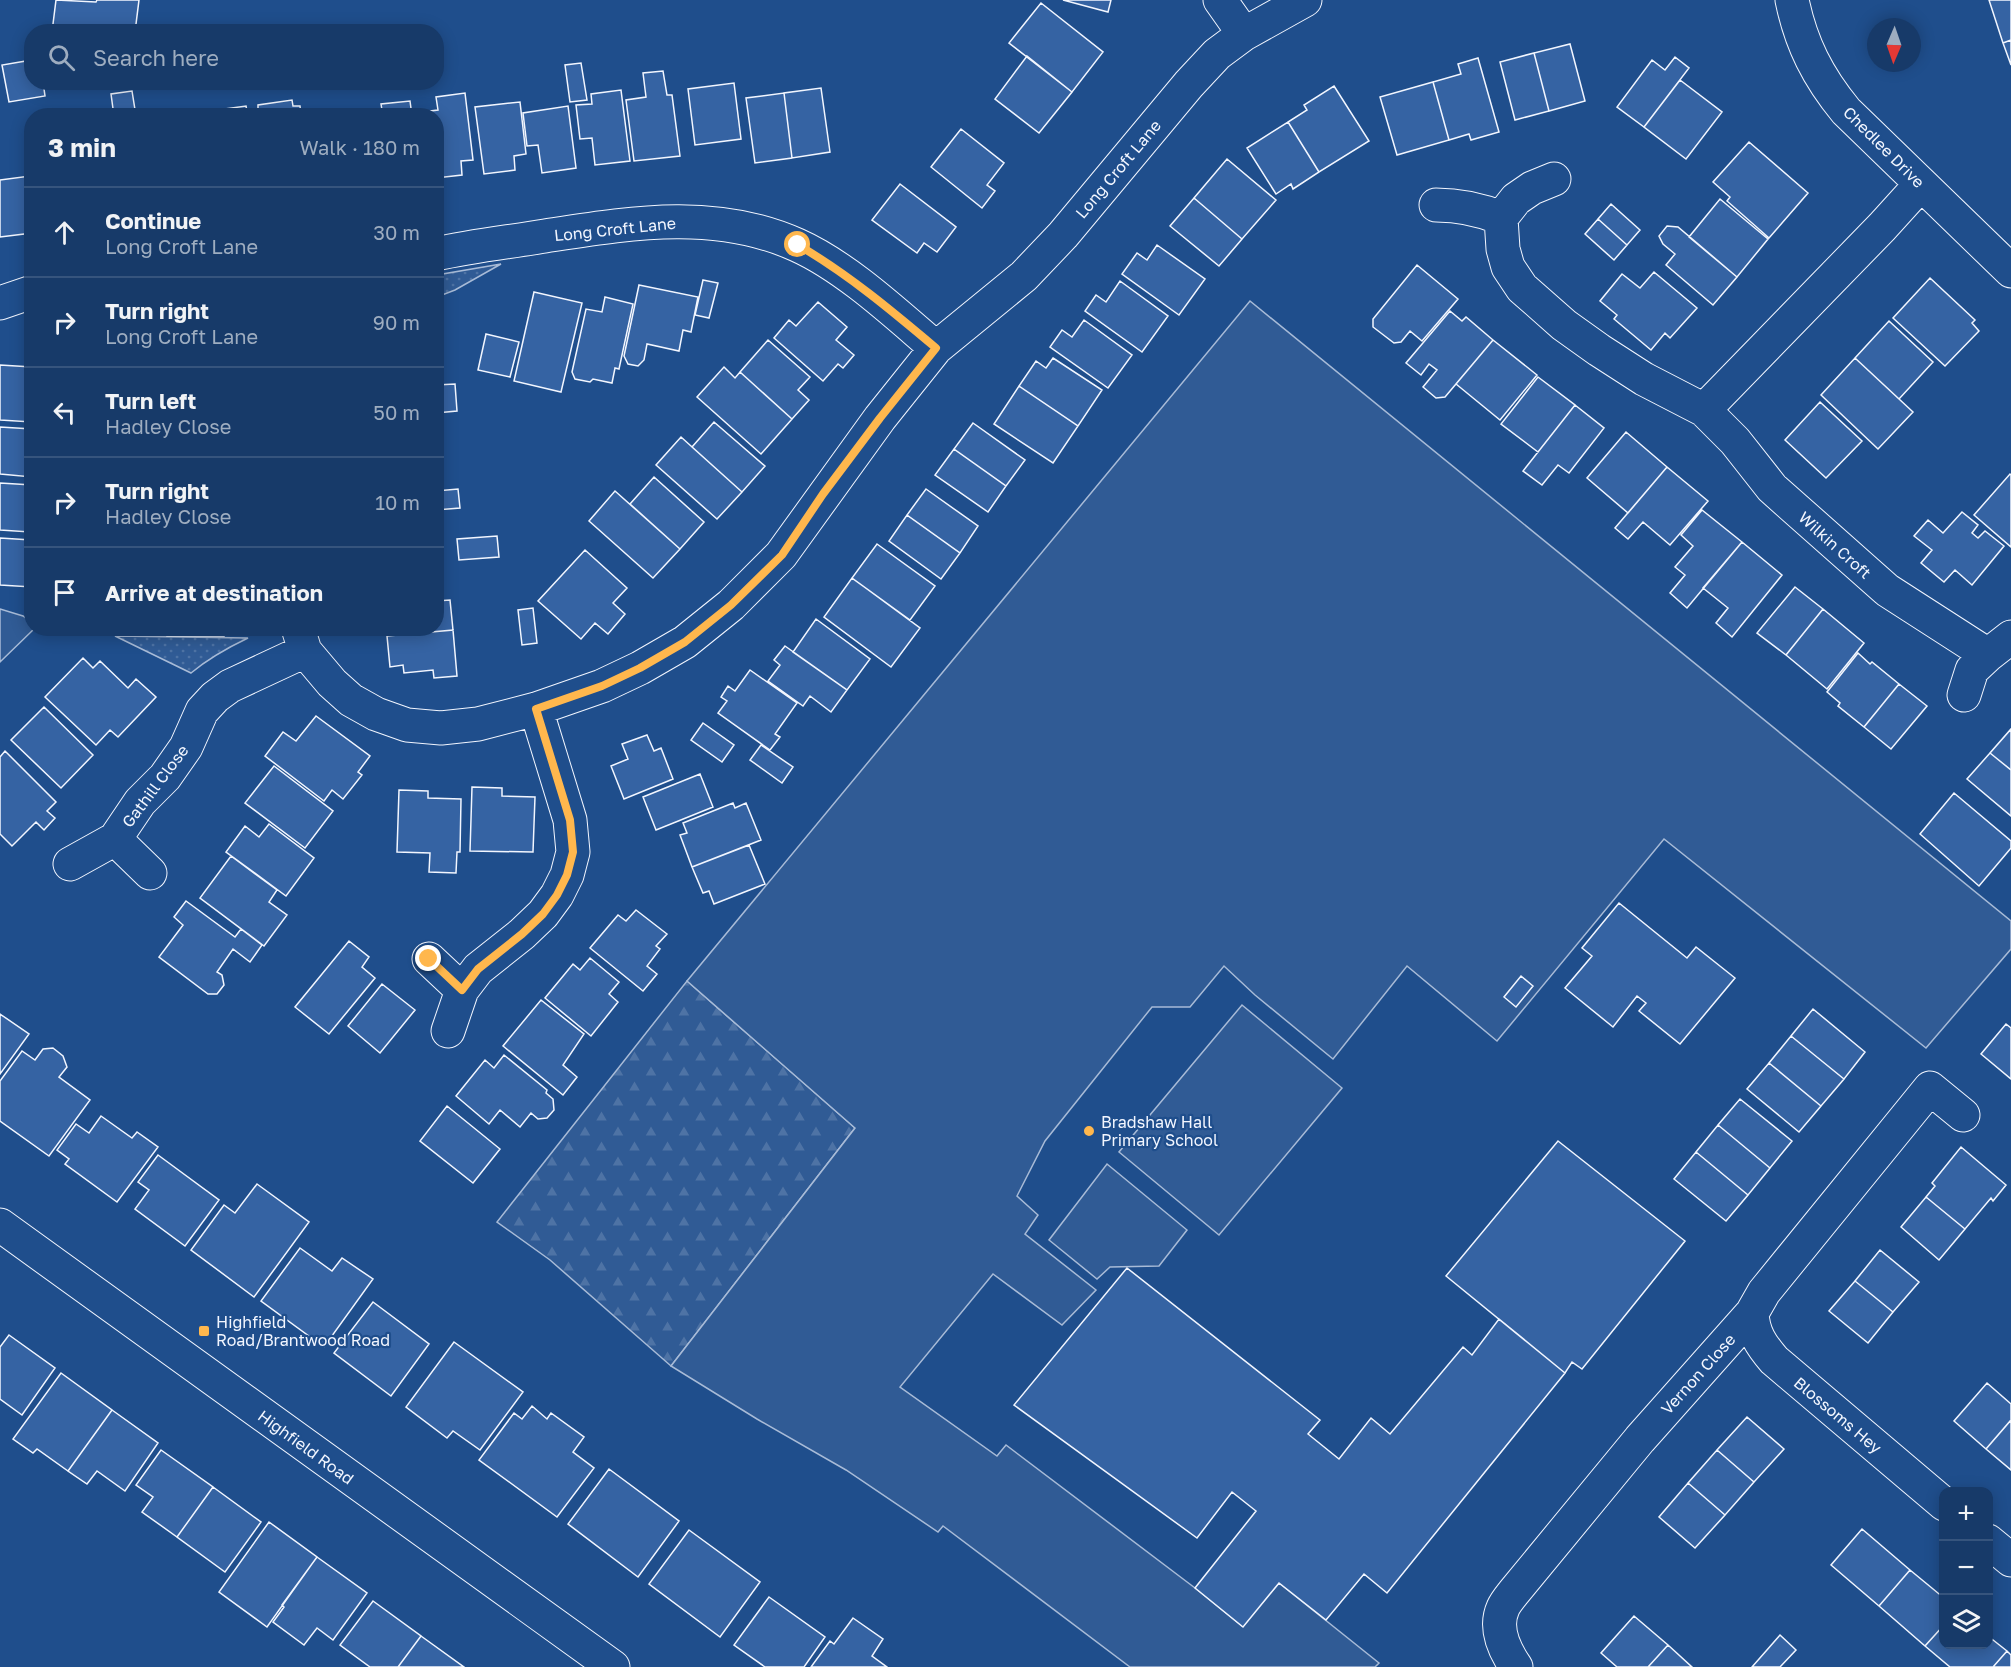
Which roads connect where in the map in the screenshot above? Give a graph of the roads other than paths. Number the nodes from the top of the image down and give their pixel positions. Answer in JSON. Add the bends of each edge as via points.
{"nodes":[{"id":1,"x":1220,"y":0,"type":"edge"},
{"id":2,"x":1305,"y":0,"type":"edge"},
{"id":3,"x":1792,"y":0,"type":"edge"},
{"id":4,"x":1244,"y":34,"type":"junction"},
{"id":5,"x":1554,"y":179,"type":"dead end"},
{"id":6,"x":1921,"y":184,"type":"junction"},
{"id":7,"x":1436,"y":205,"type":"dead end"},
{"id":8,"x":1501,"y":218,"type":"junction"},
{"id":9,"x":444,"y":253,"type":"edge"},
{"id":10,"x":2011,"y":271,"type":"edge"},
{"id":11,"x":24,"y":295,"type":"edge"},
{"id":12,"x":0,"y":303,"type":"edge"},
{"id":13,"x":936,"y":348,"type":"junction"},
{"id":14,"x":1704,"y":410,"type":"junction"},
{"id":15,"x":302,"y":640,"type":"edge"},
{"id":16,"x":2000,"y":646,"type":"edge"},
{"id":17,"x":1964,"y":695,"type":"dead end"},
{"id":18,"x":536,"y":709,"type":"junction"},
{"id":19,"x":115,"y":839,"type":"junction"},
{"id":20,"x":70,"y":864,"type":"dead end"},
{"id":21,"x":150,"y":873,"type":"dead end"},
{"id":22,"x":429,"y":959,"type":"dead end"},
{"id":23,"x":462,"y":990,"type":"junction"},
{"id":24,"x":448,"y":1031,"type":"dead end"},
{"id":25,"x":1963,"y":1115,"type":"dead end"},
{"id":26,"x":0,"y":1225,"type":"edge"},
{"id":27,"x":1752,"y":1313,"type":"junction"},
{"id":28,"x":1939,"y":1500,"type":"edge"},
{"id":29,"x":1993,"y":1544,"type":"edge"},
{"id":30,"x":2011,"y":1560,"type":"edge"},
{"id":31,"x":613,"y":1667,"type":"edge"},
{"id":32,"x":1516,"y":1667,"type":"edge"}],
"edges":[{"from":1,"to":4,"type":"street"},
{"from":2,"to":4,"type":"street","name":"Long Croft Lane"},
{"from":3,"to":6,"type":"street","name":"Chedlee Drive","via":[[1811,60],[1826,87]]},
{"from":4,"to":13,"type":"street","name":"Long Croft Lane","via":[[1217,54],[1189,84],[1032,267]]},
{"from":5,"to":8,"type":"street","via":[[1532,188]]},
{"from":6,"to":10,"type":"street","name":"Chedlee Drive"},
{"from":6,"to":14,"type":"street"},
{"from":7,"to":8,"type":"street","via":[[1461,206]]},
{"from":8,"to":14,"type":"street","name":"Wilkin Croft","via":[[1508,267],[1522,288],[1599,350]]},
{"from":9,"to":13,"type":"street","name":"Long Croft Lane","via":[[617,225],[662,221],[731,224],[789,242],[827,262]]},
{"from":11,"to":12,"type":"street"},
{"from":13,"to":18,"type":"street","name":"Long Croft Lane","via":[[823,494],[782,555],[731,605],[685,642],[640,668]]},
{"from":14,"to":16,"type":"street","name":"Wilkin Croft","via":[[1772,488],[1887,590]]},
{"from":15,"to":18,"type":"street","name":"Long Croft Lane","via":[[332,683],[351,700],[407,725],[441,728],[478,724]]},
{"from":15,"to":19,"type":"street","name":"Gathill Close","via":[[215,697],[202,711],[186,747],[165,777],[140,802]]},
{"from":16,"to":17,"type":"street","name":"Wilkin Croft","via":[[1972,670]]},
{"from":18,"to":23,"type":"street","via":[[570,820],[573,852],[567,875],[543,914],[478,969]]},
{"from":19,"to":20,"type":"street","name":"Gathill Close"},
{"from":19,"to":21,"type":"street","name":"Gathill Close"},
{"from":22,"to":23,"type":"street"},
{"from":23,"to":24,"type":"street"},
{"from":25,"to":27,"type":"street","name":"Vernon Close","via":[[1938,1077],[1764,1292]]},
{"from":26,"to":31,"type":"street","name":"Highfield Road"},
{"from":27,"to":28,"type":"street","name":"Blossoms Hey","via":[[1759,1342],[1774,1360]]},
{"from":27,"to":32,"type":"street","name":"Vernon Close","via":[[1640,1439],[1502,1609],[1500,1628],[1506,1651]]},
{"from":29,"to":30,"type":"street"}]}
